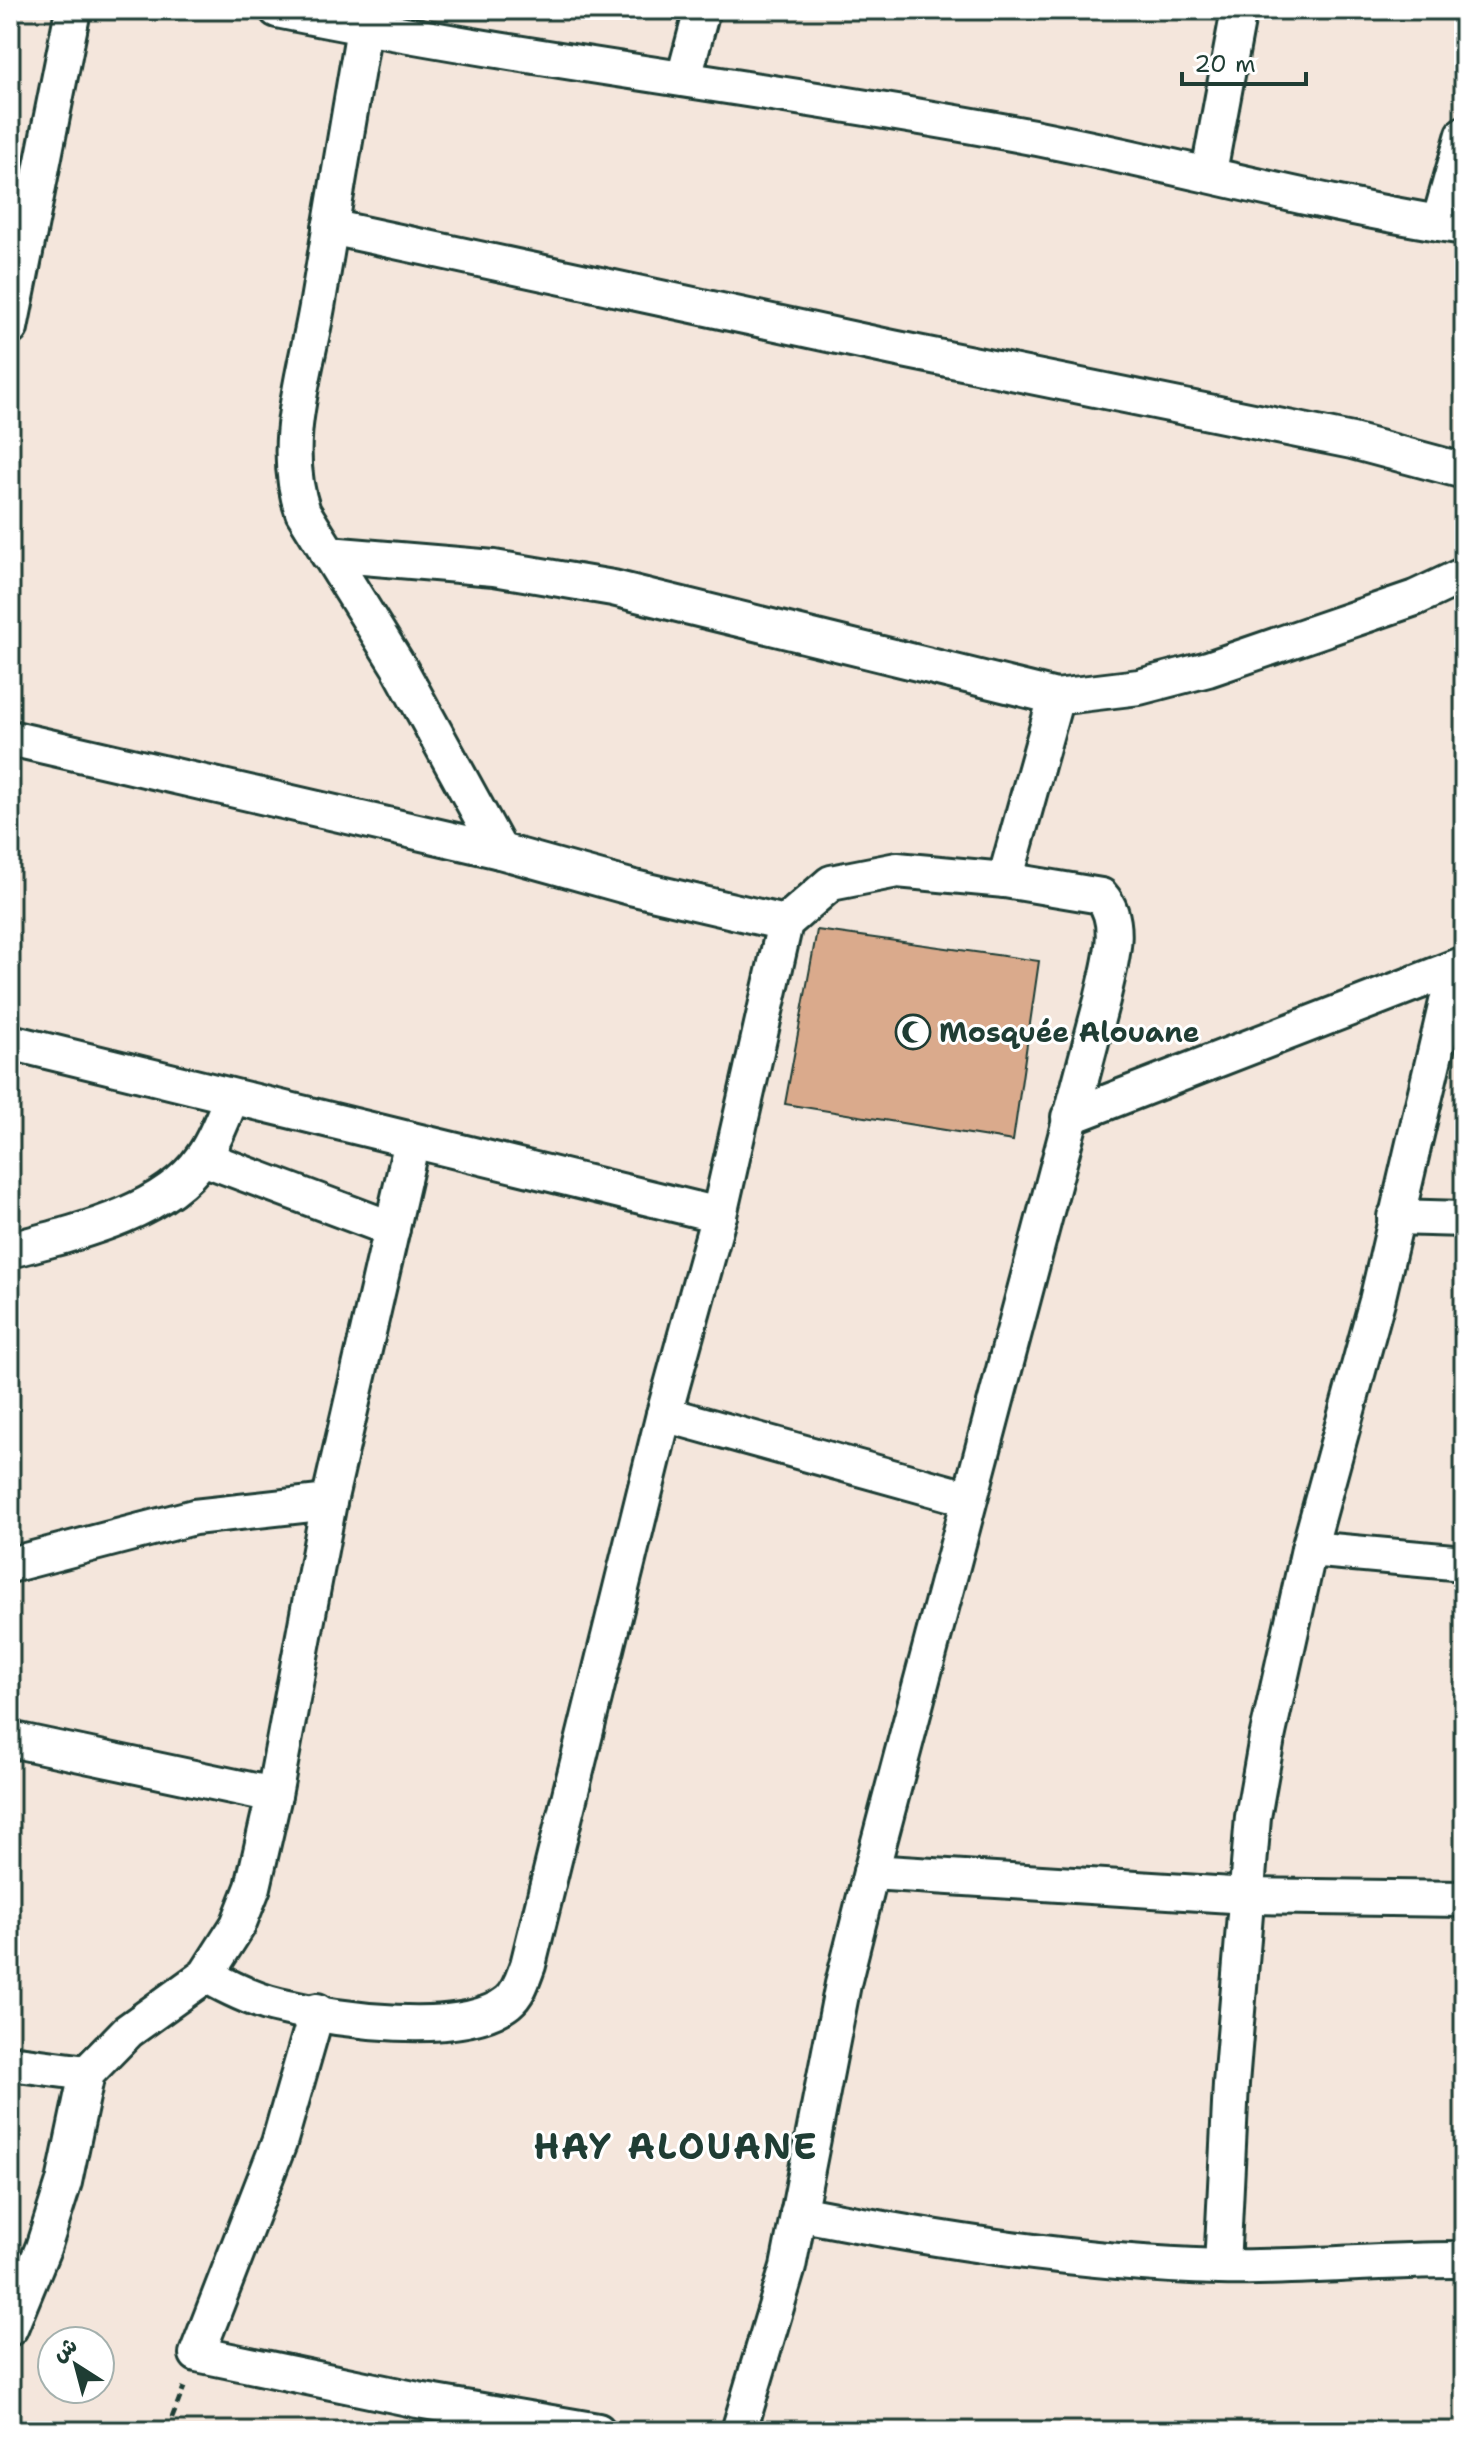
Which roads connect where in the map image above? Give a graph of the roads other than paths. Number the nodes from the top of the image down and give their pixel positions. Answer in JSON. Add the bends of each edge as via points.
{"nodes":[{"id":1,"x":73,"y":10,"type":"edge"},
{"id":2,"x":277,"y":10,"type":"edge"},
{"id":3,"x":702,"y":10,"type":"edge"},
{"id":4,"x":1239,"y":10,"type":"edge"},
{"id":5,"x":364,"y":28,"type":"junction"},
{"id":6,"x":684,"y":78,"type":"junction"},
{"id":7,"x":1464,"y":134,"type":"edge"},
{"id":8,"x":1209,"y":172,"type":"junction"},
{"id":9,"x":1452,"y":225,"type":"edge"},
{"id":10,"x":330,"y":227,"type":"junction"},
{"id":11,"x":10,"y":328,"type":"edge"},
{"id":12,"x":1464,"y":471,"type":"edge"},
{"id":13,"x":328,"y":554,"type":"junction"},
{"id":14,"x":1464,"y":575,"type":"edge"},
{"id":15,"x":1056,"y":697,"type":"junction"},
{"id":16,"x":10,"y":738,"type":"edge"},
{"id":17,"x":500,"y":851,"type":"junction"},
{"id":18,"x":1005,"y":880,"type":"junction"},
{"id":19,"x":785,"y":923,"type":"junction"},
{"id":20,"x":1460,"y":966,"type":"edge"},
{"id":21,"x":10,"y":1042,"type":"edge"},
{"id":22,"x":232,"y":1097,"type":"junction"},
{"id":23,"x":1069,"y":1117,"type":"junction"},
{"id":24,"x":412,"y":1141,"type":"junction"},
{"id":25,"x":203,"y":1158,"type":"junction"},
{"id":26,"x":719,"y":1215,"type":"junction"},
{"id":27,"x":1395,"y":1217,"type":"junction"},
{"id":28,"x":1464,"y":1219,"type":"edge"},
{"id":29,"x":392,"y":1229,"type":"junction"},
{"id":30,"x":10,"y":1250,"type":"edge"},
{"id":31,"x":664,"y":1414,"type":"junction"},
{"id":32,"x":967,"y":1498,"type":"junction"},
{"id":33,"x":329,"y":1502,"type":"junction"},
{"id":34,"x":1309,"y":1549,"type":"junction"},
{"id":35,"x":1464,"y":1563,"type":"edge"},
{"id":36,"x":10,"y":1565,"type":"edge"},
{"id":37,"x":10,"y":1739,"type":"edge"},
{"id":38,"x":274,"y":1795,"type":"junction"},
{"id":39,"x":871,"y":1872,"type":"junction"},
{"id":40,"x":1247,"y":1896,"type":"junction"},
{"id":41,"x":1464,"y":1899,"type":"edge"},
{"id":42,"x":206,"y":1975,"type":"junction"},
{"id":43,"x":317,"y":2011,"type":"junction"},
{"id":44,"x":10,"y":2063,"type":"edge"},
{"id":45,"x":87,"y":2073,"type":"junction"},
{"id":46,"x":798,"y":2213,"type":"junction"},
{"id":47,"x":1464,"y":2260,"type":"edge"},
{"id":48,"x":1222,"y":2267,"type":"junction"},
{"id":49,"x":10,"y":2328,"type":"edge"},
{"id":50,"x":598,"y":2431,"type":"edge"},
{"id":51,"x":739,"y":2431,"type":"edge"}],
"edges":[{"from":1,"to":11,"type":"street"},
{"from":2,"to":5,"type":"street"},
{"from":3,"to":6,"type":"street"},
{"from":4,"to":8,"type":"street"},
{"from":5,"to":6,"type":"street"},
{"from":5,"to":10,"type":"street"},
{"from":6,"to":8,"type":"street","via":[[1005,131]]},
{"from":7,"to":9,"type":"street"},
{"from":8,"to":9,"type":"street"},
{"from":10,"to":12,"type":"street","via":[[1352,441]]},
{"from":10,"to":13,"type":"street","via":[[299,395],[293,463],[303,512]]},
{"from":13,"to":15,"type":"street","via":[[494,568],[613,588]]},
{"from":13,"to":17,"type":"street","via":[[399,667]]},
{"from":14,"to":15,"type":"street","via":[[1415,598],[1208,669],[1139,687]]},
{"from":15,"to":18,"type":"street"},
{"from":16,"to":17,"type":"street"},
{"from":17,"to":19,"type":"street"},
{"from":18,"to":19,"type":"street","via":[[897,870],[859,876],[831,883]]},
{"from":18,"to":23,"type":"street","via":[[1101,896],[1111,907],[1112,957]]},
{"from":19,"to":26,"type":"street"},
{"from":20,"to":23,"type":"street"},
{"from":20,"to":27,"type":"street"},
{"from":21,"to":22,"type":"street"},
{"from":22,"to":24,"type":"street"},
{"from":22,"to":25,"type":"street"},
{"from":23,"to":32,"type":"street"},
{"from":24,"to":26,"type":"street"},
{"from":24,"to":29,"type":"street"},
{"from":25,"to":29,"type":"street"},
{"from":25,"to":30,"type":"street","via":[[180,1182],[128,1213]]},
{"from":26,"to":31,"type":"street"},
{"from":27,"to":28,"type":"street"},
{"from":27,"to":34,"type":"street"},
{"from":29,"to":33,"type":"street"},
{"from":31,"to":32,"type":"street"},
{"from":31,"to":43,"type":"street","via":[[518,1990],[507,2003],[482,2016],[444,2022]]},
{"from":32,"to":39,"type":"street"},
{"from":33,"to":36,"type":"street","via":[[194,1517]]},
{"from":33,"to":38,"type":"street"},
{"from":34,"to":35,"type":"street"},
{"from":34,"to":40,"type":"street","via":[[1267,1738]]},
{"from":37,"to":38,"type":"street"},
{"from":38,"to":42,"type":"street","via":[[253,1887],[238,1925]]},
{"from":39,"to":40,"type":"street"},
{"from":39,"to":46,"type":"street"},
{"from":40,"to":41,"type":"street"},
{"from":40,"to":48,"type":"street"},
{"from":42,"to":43,"type":"street","via":[[279,2006]]},
{"from":42,"to":45,"type":"street","via":[[128,2031]]},
{"from":43,"to":50,"type":"street","via":[[279,2143],[197,2354]]},
{"from":44,"to":45,"type":"street"},
{"from":45,"to":49,"type":"street","via":[[64,2182]]},
{"from":46,"to":48,"type":"street","via":[[877,2229],[1119,2261]]},
{"from":46,"to":51,"type":"street","via":[[788,2267]]},
{"from":47,"to":48,"type":"street"}]}
